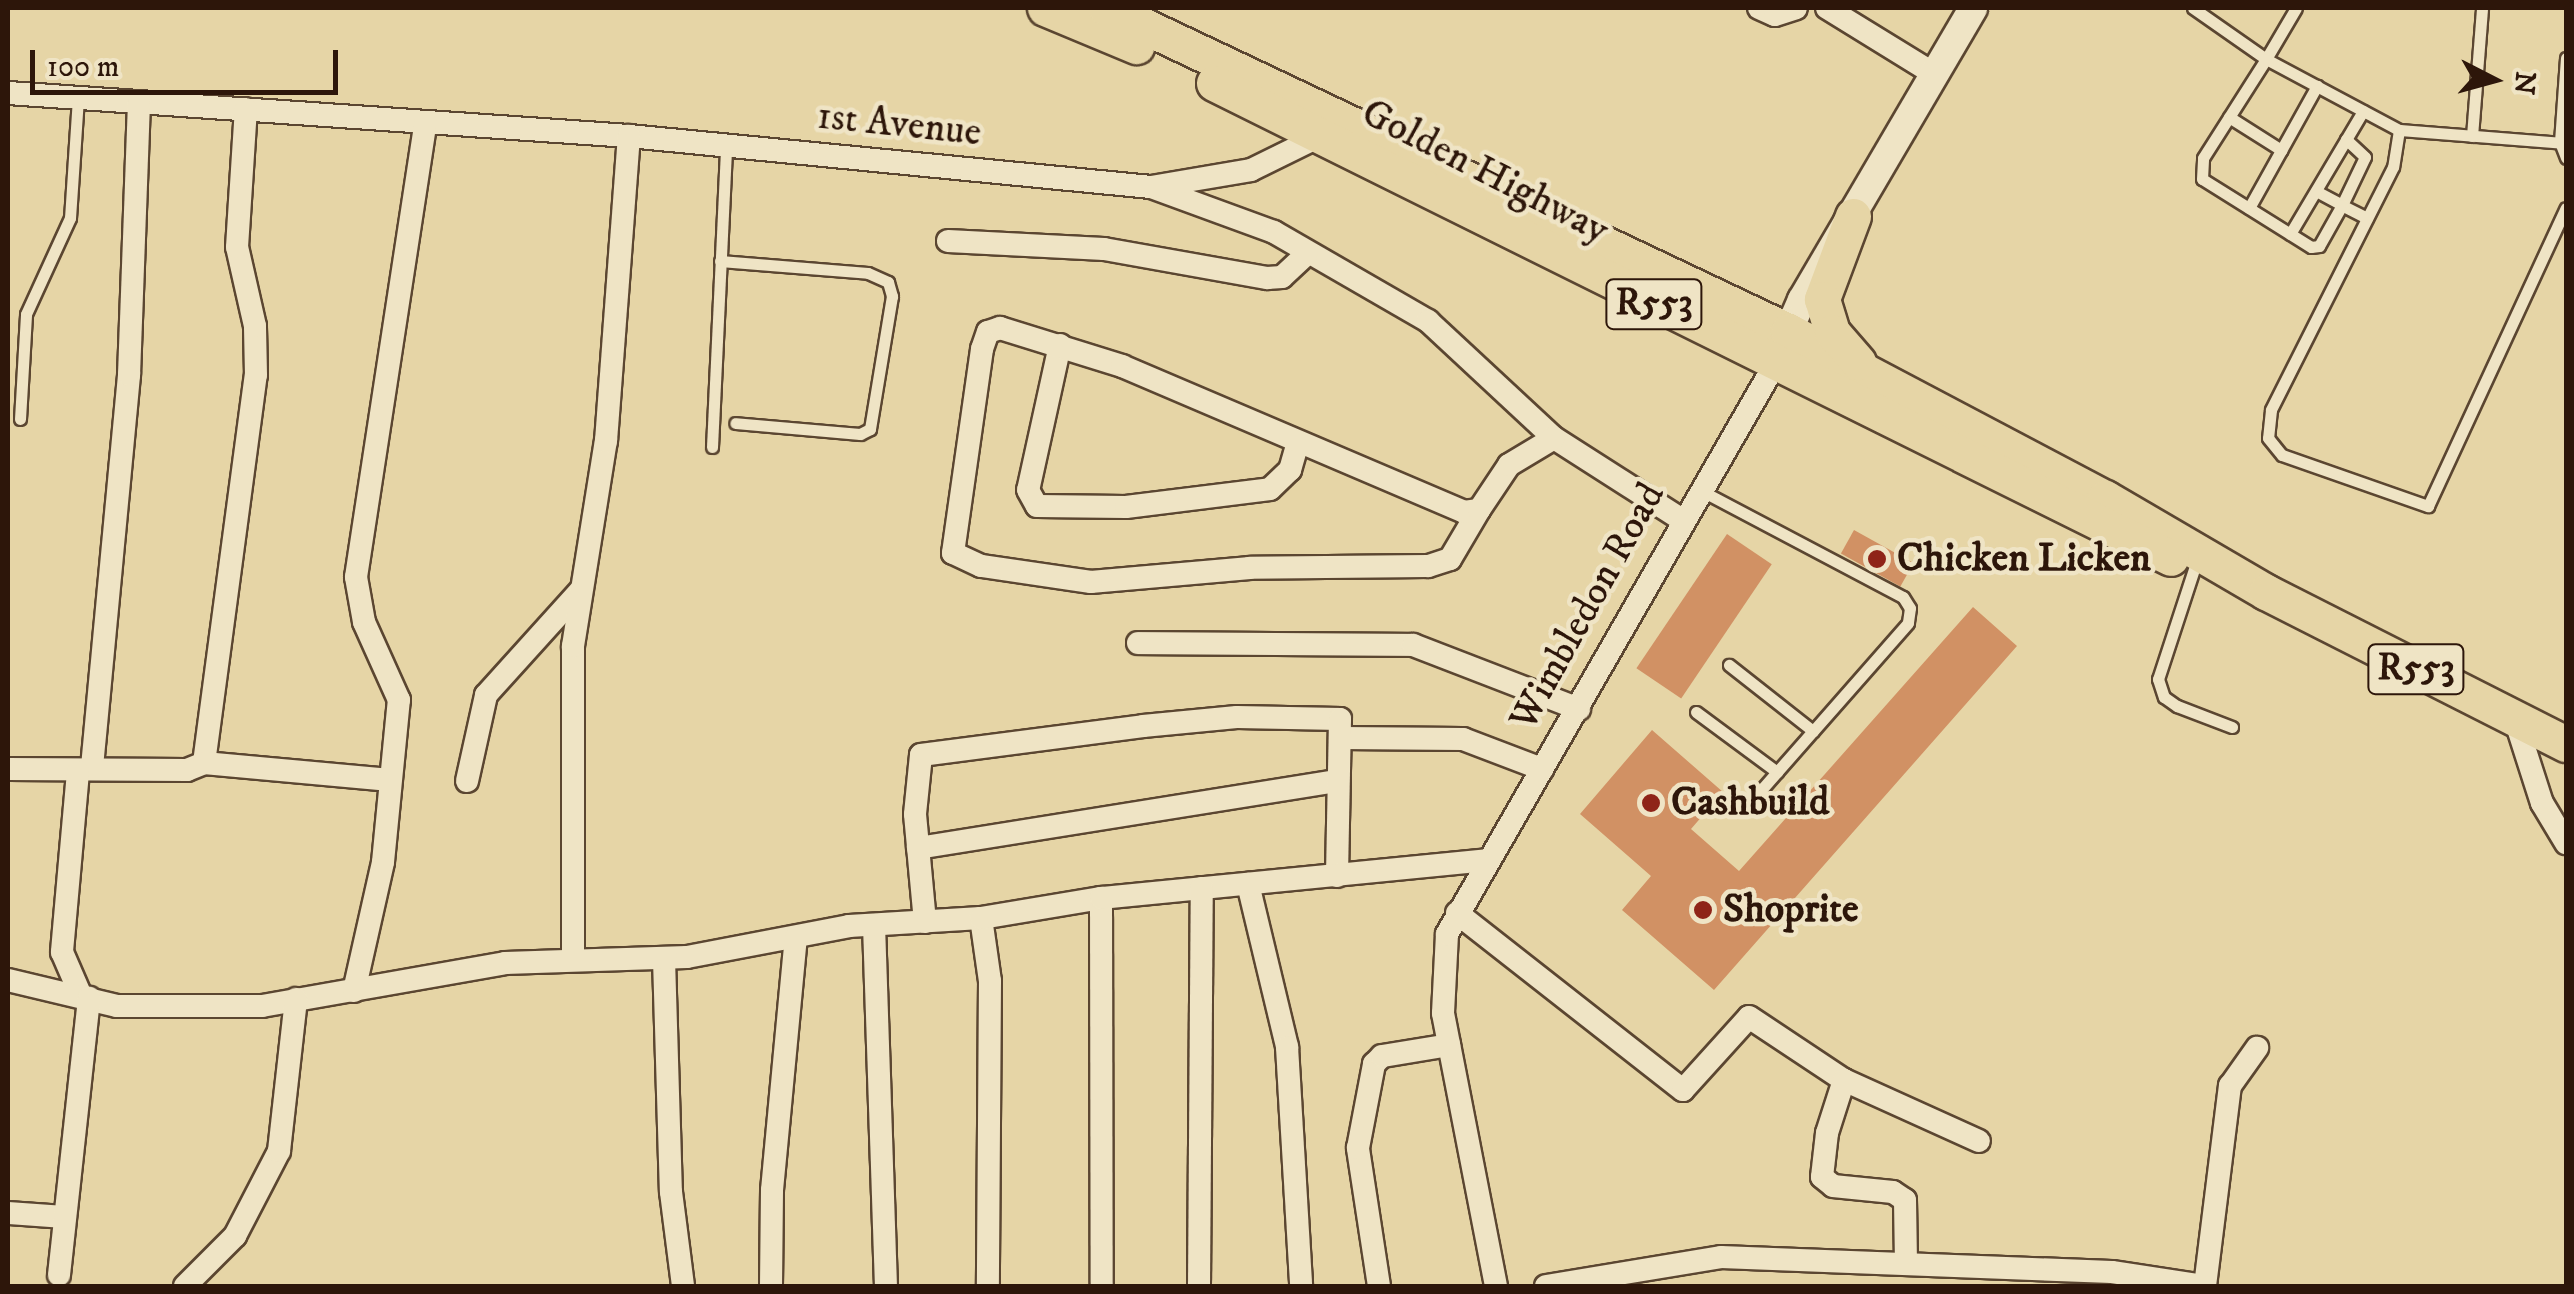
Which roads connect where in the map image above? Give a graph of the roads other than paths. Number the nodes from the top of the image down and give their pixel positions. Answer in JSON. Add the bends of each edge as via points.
{"nodes":[{"id":1,"x":1045,"y":8,"type":"edge"},
{"id":2,"x":1106,"y":8,"type":"edge"},
{"id":3,"x":1759,"y":8,"type":"edge"},
{"id":4,"x":1796,"y":8,"type":"edge"},
{"id":5,"x":1827,"y":8,"type":"edge"},
{"id":6,"x":1972,"y":8,"type":"edge"},
{"id":7,"x":2193,"y":8,"type":"edge"},
{"id":8,"x":2296,"y":8,"type":"edge"},
{"id":9,"x":2482,"y":8,"type":"edge"},
{"id":10,"x":2266,"y":58,"type":"junction"},
{"id":11,"x":2566,"y":58,"type":"edge"},
{"id":12,"x":1936,"y":75,"type":"junction"},
{"id":13,"x":2317,"y":86,"type":"junction"},
{"id":14,"x":8,"y":93,"type":"edge"},
{"id":15,"x":78,"y":98,"type":"junction"},
{"id":16,"x":139,"y":102,"type":"junction"},
{"id":17,"x":246,"y":110,"type":"junction"},
{"id":18,"x":2363,"y":111,"type":"junction"},
{"id":19,"x":2229,"y":118,"type":"junction"},
{"id":20,"x":426,"y":122,"type":"junction"},
{"id":21,"x":2399,"y":130,"type":"junction"},
{"id":22,"x":629,"y":136,"type":"junction"},
{"id":23,"x":1320,"y":136,"type":"junction"},
{"id":24,"x":2472,"y":136,"type":"junction"},
{"id":25,"x":2346,"y":139,"type":"junction"},
{"id":26,"x":2563,"y":142,"type":"edge"},
{"id":27,"x":726,"y":146,"type":"junction"},
{"id":28,"x":2281,"y":150,"type":"junction"},
{"id":29,"x":2566,"y":158,"type":"edge"},
{"id":30,"x":1151,"y":187,"type":"junction"},
{"id":31,"x":2316,"y":192,"type":"junction"},
{"id":32,"x":2342,"y":205,"type":"junction"},
{"id":33,"x":2249,"y":208,"type":"junction"},
{"id":34,"x":2566,"y":208,"type":"edge"},
{"id":35,"x":1853,"y":216,"type":"junction"},
{"id":36,"x":2367,"y":218,"type":"junction"},
{"id":37,"x":2290,"y":234,"type":"junction"},
{"id":38,"x":948,"y":241,"type":"dead end"},
{"id":39,"x":1306,"y":255,"type":"junction"},
{"id":40,"x":720,"y":261,"type":"junction"},
{"id":41,"x":1788,"y":331,"type":"junction"},
{"id":42,"x":1060,"y":346,"type":"junction"},
{"id":43,"x":1774,"y":366,"type":"junction"},
{"id":44,"x":1871,"y":374,"type":"junction"},
{"id":45,"x":20,"y":419,"type":"dead end"},
{"id":46,"x":735,"y":424,"type":"dead end"},
{"id":47,"x":1554,"y":438,"type":"junction"},
{"id":48,"x":1298,"y":442,"type":"junction"},
{"id":49,"x":712,"y":446,"type":"dead end"},
{"id":50,"x":1700,"y":490,"type":"junction"},
{"id":51,"x":1479,"y":510,"type":"junction"},
{"id":52,"x":1682,"y":520,"type":"junction"},
{"id":53,"x":2196,"y":566,"type":"junction"},
{"id":54,"x":581,"y":590,"type":"junction"},
{"id":55,"x":2266,"y":592,"type":"junction"},
{"id":56,"x":1138,"y":642,"type":"dead end"},
{"id":57,"x":1729,"y":665,"type":"dead end"},
{"id":58,"x":1579,"y":709,"type":"junction"},
{"id":59,"x":1696,"y":712,"type":"dead end"},
{"id":60,"x":2515,"y":720,"type":"junction"},
{"id":61,"x":2232,"y":727,"type":"dead end"},
{"id":62,"x":1814,"y":731,"type":"junction"},
{"id":63,"x":1341,"y":738,"type":"junction"},
{"id":64,"x":2566,"y":744,"type":"edge"},
{"id":65,"x":204,"y":763,"type":"junction"},
{"id":66,"x":8,"y":769,"type":"edge"},
{"id":67,"x":85,"y":769,"type":"junction"},
{"id":68,"x":1542,"y":769,"type":"junction"},
{"id":69,"x":1777,"y":772,"type":"junction"},
{"id":70,"x":390,"y":780,"type":"junction"},
{"id":71,"x":467,"y":781,"type":"dead end"},
{"id":72,"x":1336,"y":782,"type":"junction"},
{"id":73,"x":1746,"y":806,"type":"dead end"},
{"id":74,"x":2566,"y":843,"type":"edge"},
{"id":75,"x":918,"y":848,"type":"junction"},
{"id":76,"x":1486,"y":860,"type":"junction"},
{"id":77,"x":1337,"y":876,"type":"junction"},
{"id":78,"x":1248,"y":884,"type":"junction"},
{"id":79,"x":1202,"y":888,"type":"junction"},
{"id":80,"x":1100,"y":898,"type":"junction"},
{"id":81,"x":1457,"y":914,"type":"junction"},
{"id":82,"x":981,"y":918,"type":"junction"},
{"id":83,"x":924,"y":922,"type":"junction"},
{"id":84,"x":874,"y":925,"type":"junction"},
{"id":85,"x":796,"y":936,"type":"junction"},
{"id":86,"x":574,"y":959,"type":"junction"},
{"id":87,"x":664,"y":959,"type":"junction"},
{"id":88,"x":8,"y":980,"type":"edge"},
{"id":89,"x":354,"y":991,"type":"junction"},
{"id":90,"x":85,"y":997,"type":"junction"},
{"id":91,"x":296,"y":999,"type":"junction"},
{"id":92,"x":1449,"y":1045,"type":"junction"},
{"id":93,"x":2258,"y":1048,"type":"dead end"},
{"id":94,"x":1844,"y":1080,"type":"junction"},
{"id":95,"x":1979,"y":1141,"type":"dead end"},
{"id":96,"x":8,"y":1213,"type":"edge"},
{"id":97,"x":64,"y":1217,"type":"junction"},
{"id":98,"x":1894,"y":1263,"type":"junction"},
{"id":99,"x":59,"y":1275,"type":"dead end"},
{"id":100,"x":1962,"y":1277,"type":"edge"},
{"id":101,"x":1671,"y":1278,"type":"edge"},
{"id":102,"x":2129,"y":1281,"type":"edge"},
{"id":103,"x":1591,"y":1284,"type":"edge"},
{"id":104,"x":186,"y":1286,"type":"edge"},
{"id":105,"x":683,"y":1286,"type":"edge"},
{"id":106,"x":771,"y":1286,"type":"edge"},
{"id":107,"x":886,"y":1286,"type":"edge"},
{"id":108,"x":988,"y":1286,"type":"edge"},
{"id":109,"x":1102,"y":1286,"type":"edge"},
{"id":110,"x":1200,"y":1286,"type":"edge"},
{"id":111,"x":1301,"y":1286,"type":"edge"},
{"id":112,"x":1379,"y":1286,"type":"edge"},
{"id":113,"x":1496,"y":1286,"type":"edge"},
{"id":114,"x":1546,"y":1286,"type":"edge"},
{"id":115,"x":1884,"y":1286,"type":"edge"},
{"id":116,"x":2205,"y":1286,"type":"edge"}],
"edges":[{"from":1,"to":23,"type":"main road","name":"Golden Highway","number":"R553"},
{"from":2,"to":41,"type":"main road","name":"Golden Highway","number":"R553"},
{"from":3,"to":4,"type":"street","via":[[1776,15]]},
{"from":5,"to":12,"type":"street"},
{"from":6,"to":12,"type":"street","name":"Wimbledon Road"},
{"from":7,"to":10,"type":"lane"},
{"from":8,"to":10,"type":"lane"},
{"from":9,"to":24,"type":"lane"},
{"from":10,"to":13,"type":"lane"},
{"from":10,"to":19,"type":"lane"},
{"from":11,"to":26,"type":"lane"},
{"from":12,"to":35,"type":"street","name":"Wimbledon Road"},
{"from":13,"to":18,"type":"lane"},
{"from":13,"to":28,"type":"lane"},
{"from":14,"to":15,"type":"street","name":"1st Avenue"},
{"from":15,"to":16,"type":"street","name":"1st Avenue"},
{"from":15,"to":45,"type":"lane","via":[[70,218],[26,314]]},
{"from":16,"to":17,"type":"street","name":"1st Avenue"},
{"from":16,"to":67,"type":"street","via":[[129,374]]},
{"from":17,"to":20,"type":"street","name":"1st Avenue"},
{"from":17,"to":65,"type":"street","via":[[236,248],[258,344]]},
{"from":18,"to":21,"type":"lane"},
{"from":18,"to":25,"type":"lane"},
{"from":19,"to":28,"type":"lane"},
{"from":19,"to":33,"type":"lane","via":[[2198,172]]},
{"from":20,"to":22,"type":"street","name":"1st Avenue"},
{"from":20,"to":70,"type":"street","via":[[356,577],[364,622],[398,688]]},
{"from":21,"to":24,"type":"lane"},
{"from":21,"to":36,"type":"lane","via":[[2394,167]]},
{"from":22,"to":27,"type":"street","name":"1st Avenue"},
{"from":22,"to":54,"type":"street","via":[[606,441]]},
{"from":23,"to":30,"type":"street","via":[[1252,170]]},
{"from":23,"to":43,"type":"main road","name":"Golden Highway","number":"R553"},
{"from":24,"to":26,"type":"lane"},
{"from":25,"to":31,"type":"lane"},
{"from":25,"to":32,"type":"lane","via":[[2365,157]]},
{"from":26,"to":29,"type":"lane"},
{"from":27,"to":30,"type":"street","name":"1st Avenue"},
{"from":27,"to":40,"type":"lane"},
{"from":28,"to":33,"type":"lane"},
{"from":30,"to":39,"type":"street","name":"1st Avenue","via":[[1274,232]]},
{"from":31,"to":32,"type":"lane"},
{"from":31,"to":37,"type":"lane"},
{"from":32,"to":36,"type":"lane"},
{"from":32,"to":37,"type":"lane","via":[[2319,246]]},
{"from":33,"to":37,"type":"lane"},
{"from":34,"to":36,"type":"lane","via":[[2425,508],[2282,455],[2268,438],[2286,373]]},
{"from":35,"to":41,"type":"street","name":"Wimbledon Road"},
{"from":35,"to":44,"type":"main road","via":[[1822,299],[1832,332]]},
{"from":38,"to":39,"type":"street","via":[[1104,249],[1267,278],[1282,277]]},
{"from":39,"to":47,"type":"street","name":"1st Avenue","via":[[1428,321]]},
{"from":40,"to":46,"type":"lane","via":[[868,273],[888,282],[892,296],[870,429],[860,434]]},
{"from":40,"to":49,"type":"lane"},
{"from":41,"to":43,"type":"street","name":"Wimbledon Road"},
{"from":41,"to":44,"type":"main road","name":"Golden Highway","number":"R553"},
{"from":42,"to":48,"type":"street"},
{"from":42,"to":48,"type":"street","via":[[1028,490],[1037,506],[1126,507],[1270,489],[1290,470]]},
{"from":42,"to":51,"type":"street","via":[[1005,328],[988,332],[954,530],[958,560],[1091,582],[1250,568],[1428,566],[1450,559]]},
{"from":43,"to":50,"type":"street","name":"Wimbledon Road"},
{"from":43,"to":53,"type":"main road","name":"Golden Highway","number":"R553","via":[[2094,524]]},
{"from":44,"to":55,"type":"main road","name":"Golden Highway","number":"R553"},
{"from":47,"to":51,"type":"street","via":[[1508,465]]},
{"from":47,"to":52,"type":"street","name":"1st Avenue"},
{"from":48,"to":51,"type":"street","via":[[1435,504]]},
{"from":50,"to":52,"type":"street","name":"Wimbledon Road"},
{"from":50,"to":62,"type":"lane","via":[[1903,596],[1910,608],[1908,623]]},
{"from":52,"to":58,"type":"street","name":"Wimbledon Road"},
{"from":53,"to":55,"type":"main road","name":"Golden Highway","number":"R553"},
{"from":53,"to":61,"type":"lane","via":[[2158,679],[2177,706]]},
{"from":54,"to":71,"type":"street","via":[[486,694]]},
{"from":54,"to":86,"type":"street","via":[[572,646]]},
{"from":55,"to":60,"type":"main road","name":"Golden Highway","number":"R553"},
{"from":56,"to":58,"type":"street","via":[[1414,646]]},
{"from":57,"to":62,"type":"lane"},
{"from":58,"to":68,"type":"street","name":"Wimbledon Road"},
{"from":59,"to":69,"type":"lane"},
{"from":60,"to":64,"type":"main road","name":"Golden Highway","number":"R553"},
{"from":60,"to":74,"type":"street","via":[[2542,804]]},
{"from":62,"to":69,"type":"lane"},
{"from":63,"to":68,"type":"street","via":[[1463,739]]},
{"from":63,"to":72,"type":"street"},
{"from":63,"to":75,"type":"street","via":[[1340,719],[1330,715],[1237,717],[921,755],[914,780]]},
{"from":65,"to":67,"type":"street","via":[[187,770]]},
{"from":65,"to":70,"type":"street"},
{"from":66,"to":67,"type":"street"},
{"from":67,"to":90,"type":"street","via":[[62,952]]},
{"from":68,"to":76,"type":"street","name":"Wimbledon Road"},
{"from":69,"to":73,"type":"lane"},
{"from":70,"to":89,"type":"street","via":[[373,923]]},
{"from":72,"to":75,"type":"street"},
{"from":72,"to":77,"type":"street"},
{"from":75,"to":83,"type":"street"},
{"from":76,"to":77,"type":"street"},
{"from":76,"to":81,"type":"street","name":"Wimbledon Road"},
{"from":77,"to":78,"type":"street"},
{"from":78,"to":79,"type":"street"},
{"from":78,"to":111,"type":"street","via":[[1287,1047]]},
{"from":79,"to":80,"type":"street"},
{"from":79,"to":110,"type":"street"},
{"from":80,"to":82,"type":"street"},
{"from":80,"to":109,"type":"street"},
{"from":81,"to":92,"type":"street","name":"Wimbledon Road","via":[[1442,965]]},
{"from":81,"to":94,"type":"street","via":[[1683,1090],[1748,1017]]},
{"from":82,"to":83,"type":"street"},
{"from":82,"to":108,"type":"street","via":[[990,981]]},
{"from":83,"to":84,"type":"street"},
{"from":84,"to":85,"type":"street"},
{"from":84,"to":107,"type":"street"},
{"from":85,"to":87,"type":"street"},
{"from":85,"to":106,"type":"street","via":[[772,1190]]},
{"from":86,"to":87,"type":"street"},
{"from":86,"to":89,"type":"street"},
{"from":87,"to":105,"type":"street","via":[[671,1192]]},
{"from":88,"to":90,"type":"street"},
{"from":89,"to":91,"type":"street"},
{"from":90,"to":91,"type":"street","via":[[117,1006],[206,1008]]},
{"from":90,"to":97,"type":"street"},
{"from":91,"to":104,"type":"street","via":[[280,1151],[235,1236]]},
{"from":92,"to":112,"type":"street","via":[[1382,1056],[1374,1064],[1358,1148]]},
{"from":92,"to":113,"type":"street","name":"Wimbledon Road"},
{"from":93,"to":116,"type":"street","via":[[2230,1086]]},
{"from":94,"to":95,"type":"street"},
{"from":94,"to":98,"type":"street","via":[[1826,1134],[1822,1177],[1833,1186],[1899,1194],[1907,1212]]},
{"from":96,"to":97,"type":"street"},
{"from":97,"to":99,"type":"street"},
{"from":98,"to":100,"type":"street"},
{"from":98,"to":101,"type":"street","via":[[1721,1257]]},
{"from":98,"to":115,"type":"street"},
{"from":100,"to":102,"type":"street"},
{"from":101,"to":103,"type":"street"},
{"from":102,"to":116,"type":"street"},
{"from":103,"to":114,"type":"street"}]}
